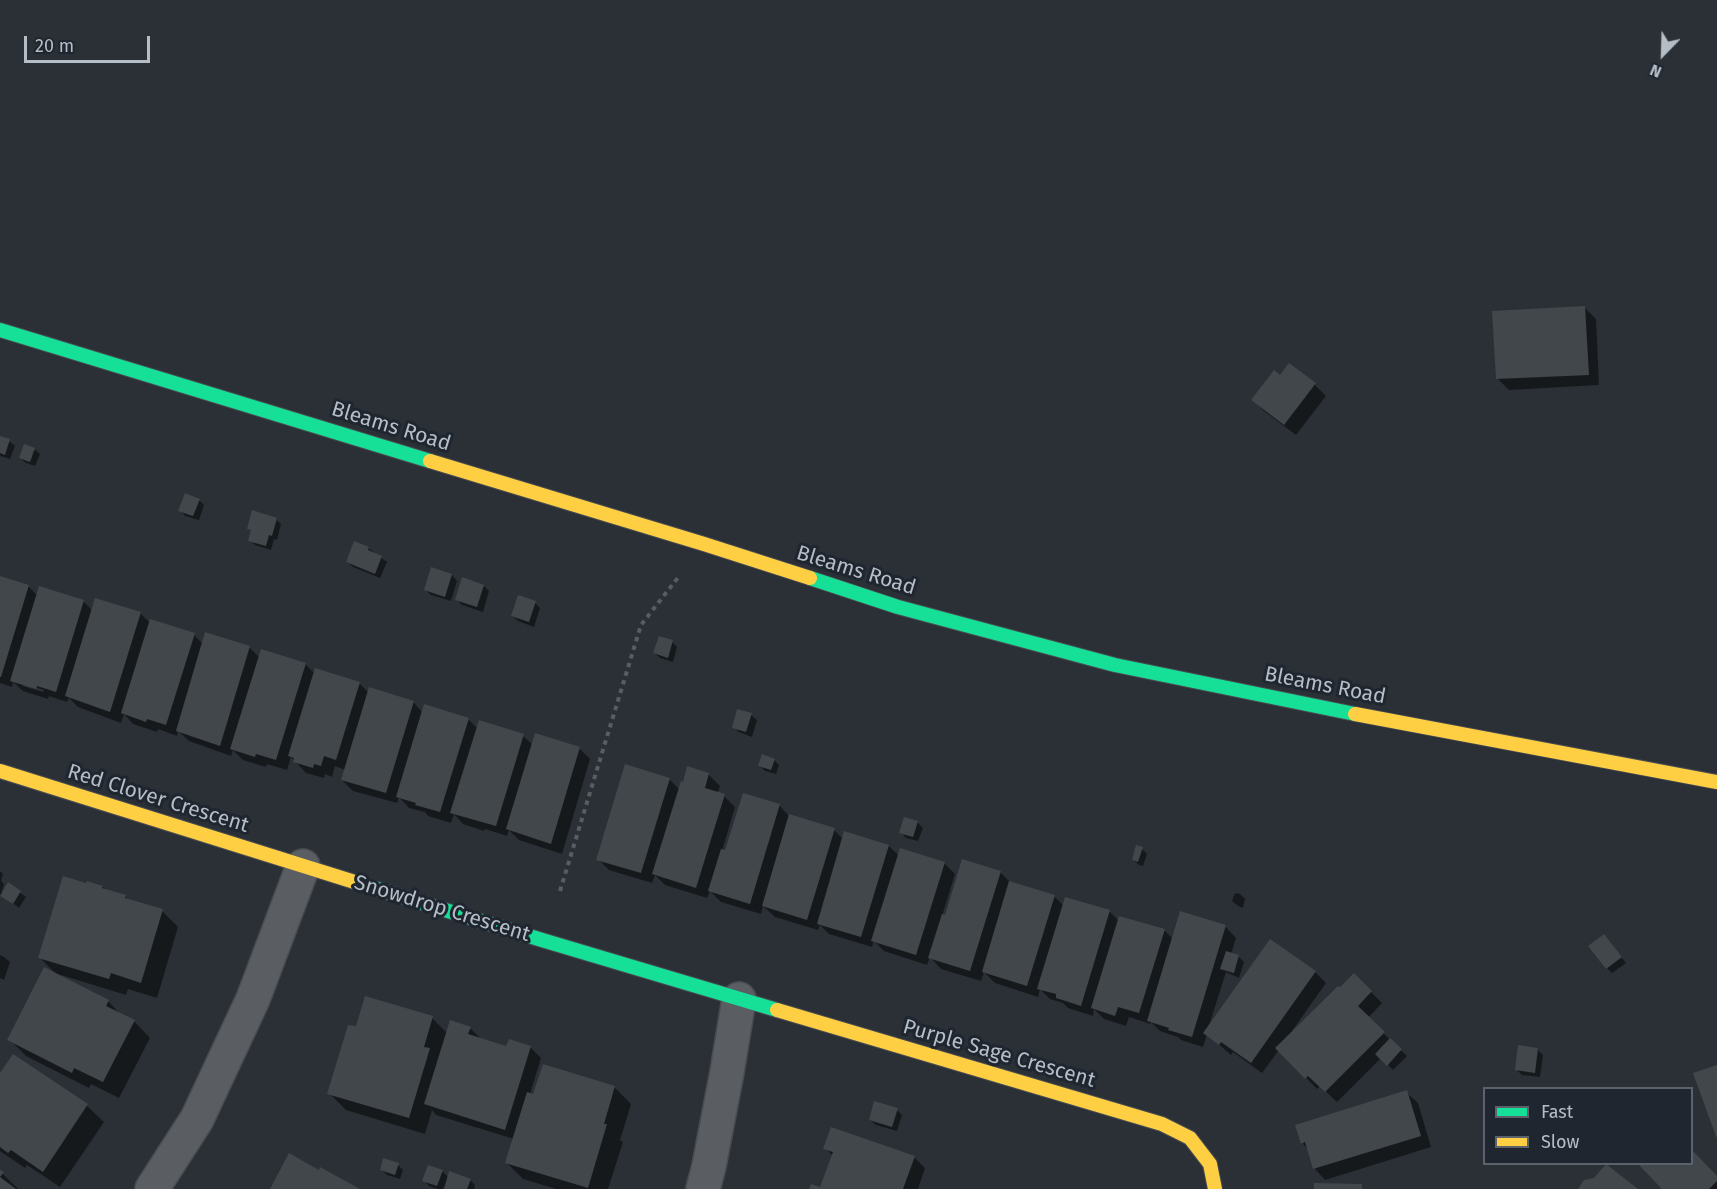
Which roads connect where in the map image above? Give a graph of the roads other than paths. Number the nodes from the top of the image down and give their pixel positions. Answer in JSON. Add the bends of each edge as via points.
{"nodes":[{"id":1,"x":0,"y":330,"type":"edge"},
{"id":2,"x":0,"y":771,"type":"edge"},
{"id":3,"x":1717,"y":782,"type":"edge"},
{"id":4,"x":303,"y":866,"type":"junction"},
{"id":5,"x":739,"y":999,"type":"junction"},
{"id":6,"x":152,"y":1189,"type":"edge"},
{"id":7,"x":703,"y":1189,"type":"edge"},
{"id":8,"x":1215,"y":1189,"type":"edge"}],
"edges":[{"from":1,"to":3,"type":"main road","name":"Bleams Road","via":[[704,544],[898,607],[1115,665]]},
{"from":2,"to":4,"type":"main road","name":"Red Clover Crescent"},
{"from":4,"to":5,"type":"main road","name":"Snowdrop Crescent"},
{"from":4,"to":6,"type":"street","via":[[248,1009],[196,1119]]},
{"from":5,"to":7,"type":"street"},
{"from":5,"to":8,"type":"main road","name":"Purple Sage Crescent","via":[[1162,1124],[1190,1138],[1210,1164]]}]}
